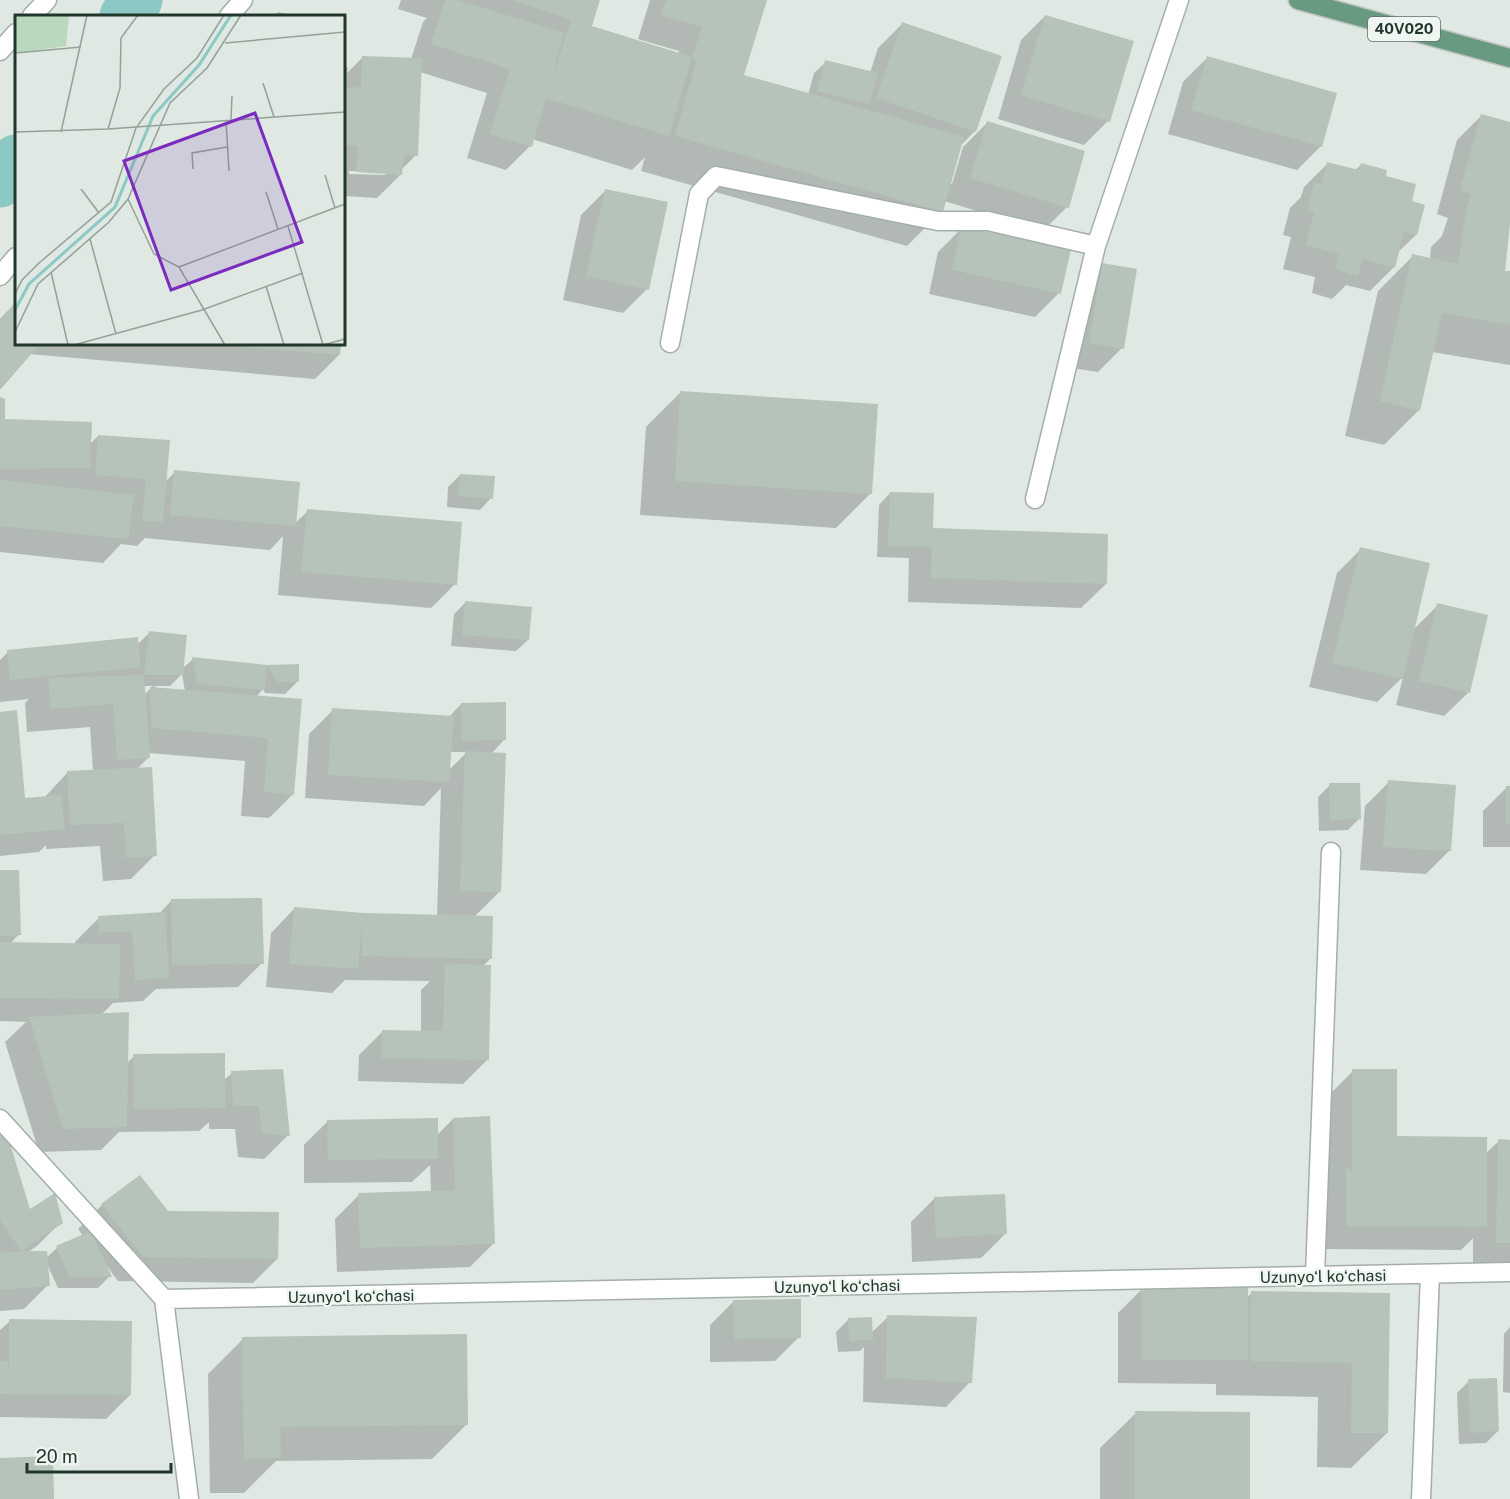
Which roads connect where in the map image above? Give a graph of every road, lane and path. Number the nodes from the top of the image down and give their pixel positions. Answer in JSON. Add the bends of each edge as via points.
{"nodes":[{"id":1,"x":47,"y":0,"type":"edge"},
{"id":2,"x":243,"y":0,"type":"edge"},
{"id":3,"x":1179,"y":0,"type":"edge"},
{"id":4,"x":1298,"y":0,"type":"edge"},
{"id":5,"x":33,"y":15,"type":"edge"},
{"id":6,"x":230,"y":15,"type":"edge"},
{"id":7,"x":15,"y":34,"type":"edge"},
{"id":8,"x":0,"y":51,"type":"edge"},
{"id":9,"x":1510,"y":58,"type":"edge"},
{"id":10,"x":1096,"y":246,"type":"junction"},
{"id":11,"x":15,"y":257,"type":"edge"},
{"id":12,"x":0,"y":276,"type":"edge"},
{"id":13,"x":670,"y":343,"type":"dead end"},
{"id":14,"x":1035,"y":499,"type":"dead end"},
{"id":15,"x":1331,"y":852,"type":"dead end"},
{"id":16,"x":0,"y":1119,"type":"edge"},
{"id":17,"x":1510,"y":1272,"type":"edge"},
{"id":18,"x":1430,"y":1274,"type":"junction"},
{"id":19,"x":1315,"y":1276,"type":"junction"},
{"id":20,"x":164,"y":1299,"type":"junction"},
{"id":21,"x":189,"y":1499,"type":"edge"},
{"id":22,"x":1420,"y":1499,"type":"edge"}],
"edges":[{"from":1,"to":5,"type":"street"},
{"from":2,"to":6,"type":"street"},
{"from":3,"to":10,"type":"street"},
{"from":4,"to":9,"type":"main road","number":"40V020"},
{"from":7,"to":8,"type":"street"},
{"from":10,"to":13,"type":"street","via":[[988,221],[938,221],[716,176],[699,194]]},
{"from":10,"to":14,"type":"street"},
{"from":11,"to":12,"type":"street"},
{"from":15,"to":19,"type":"street"},
{"from":16,"to":20,"type":"street"},
{"from":17,"to":18,"type":"street","name":"Uzunyoʻl koʻchasi"},
{"from":18,"to":19,"type":"street","name":"Uzunyoʻl koʻchasi"},
{"from":18,"to":22,"type":"street"},
{"from":19,"to":20,"type":"street","name":"Uzunyoʻl koʻchasi"},
{"from":20,"to":21,"type":"street"}]}
